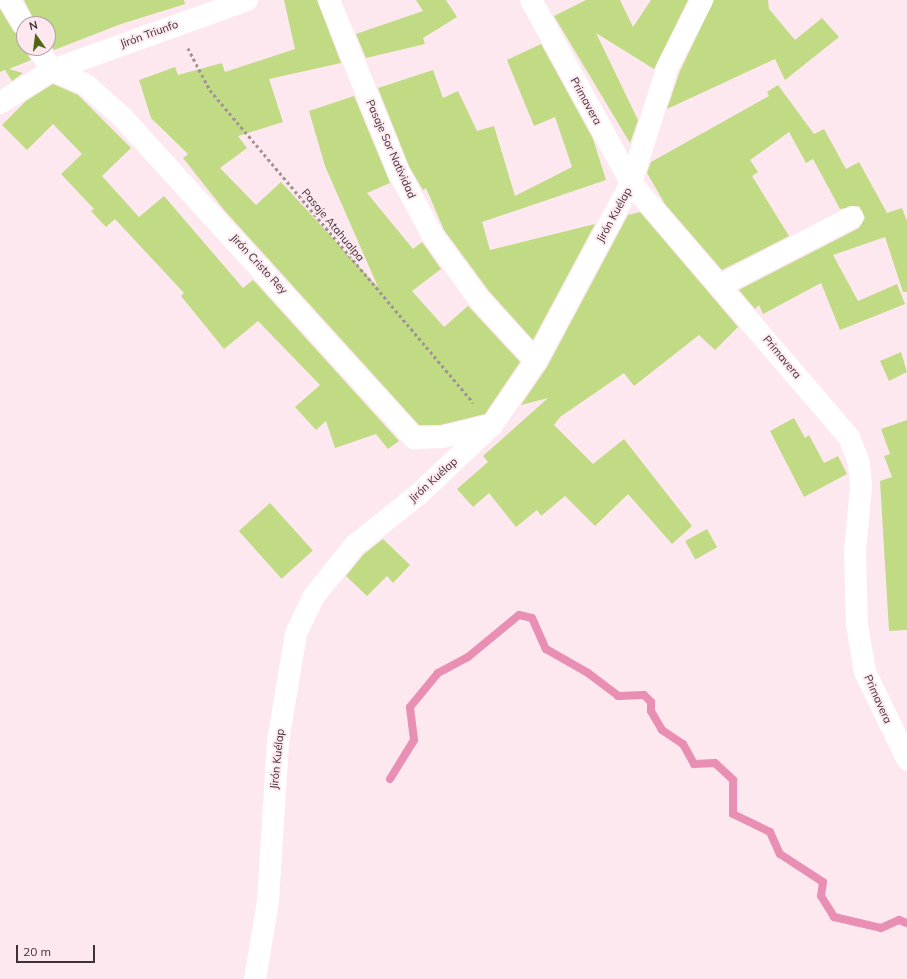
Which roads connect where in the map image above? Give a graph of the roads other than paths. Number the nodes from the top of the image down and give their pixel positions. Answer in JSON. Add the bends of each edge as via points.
{"nodes":[{"id":1,"x":8,"y":0,"type":"edge"},
{"id":2,"x":247,"y":0,"type":"edge"},
{"id":3,"x":329,"y":0,"type":"edge"},
{"id":4,"x":531,"y":0,"type":"edge"},
{"id":5,"x":702,"y":0,"type":"edge"},
{"id":6,"x":18,"y":16,"type":"edge"},
{"id":7,"x":43,"y":56,"type":"edge"},
{"id":8,"x":52,"y":70,"type":"junction"},
{"id":9,"x":0,"y":103,"type":"edge"},
{"id":10,"x":631,"y":183,"type":"junction"},
{"id":11,"x":853,"y":217,"type":"dead end"},
{"id":12,"x":721,"y":285,"type":"junction"},
{"id":13,"x":536,"y":361,"type":"junction"},
{"id":14,"x":492,"y":425,"type":"junction"},
{"id":15,"x":907,"y":759,"type":"edge"},
{"id":16,"x":255,"y":979,"type":"edge"}],
"edges":[{"from":1,"to":6,"type":"street"},
{"from":2,"to":8,"type":"street","name":"Jirón Triunfo"},
{"from":3,"to":13,"type":"street","name":"Pasaje Sor Natividad","via":[[398,171],[433,236],[479,299]]},
{"from":4,"to":10,"type":"street","name":"Primavera"},
{"from":5,"to":10,"type":"street","name":"Jirón Kuélap","via":[[668,66]]},
{"from":7,"to":8,"type":"street"},
{"from":8,"to":9,"type":"street","name":"Jirón Triunfo"},
{"from":8,"to":14,"type":"street","name":"Jirón Cristo Rey","via":[[85,84],[122,117],[414,438],[442,437]]},
{"from":10,"to":12,"type":"street","name":"Primavera"},
{"from":10,"to":13,"type":"street","name":"Jirón Kuélap"},
{"from":11,"to":12,"type":"street"},
{"from":12,"to":15,"type":"street","name":"Primavera","via":[[850,437],[859,463],[860,487],[855,552],[857,624],[865,672]]},
{"from":13,"to":14,"type":"street","name":"Jirón Kuélap"},
{"from":14,"to":16,"type":"street","name":"Jirón Kuélap","via":[[419,494],[355,545],[314,596],[296,633],[278,742],[268,901]]}]}
